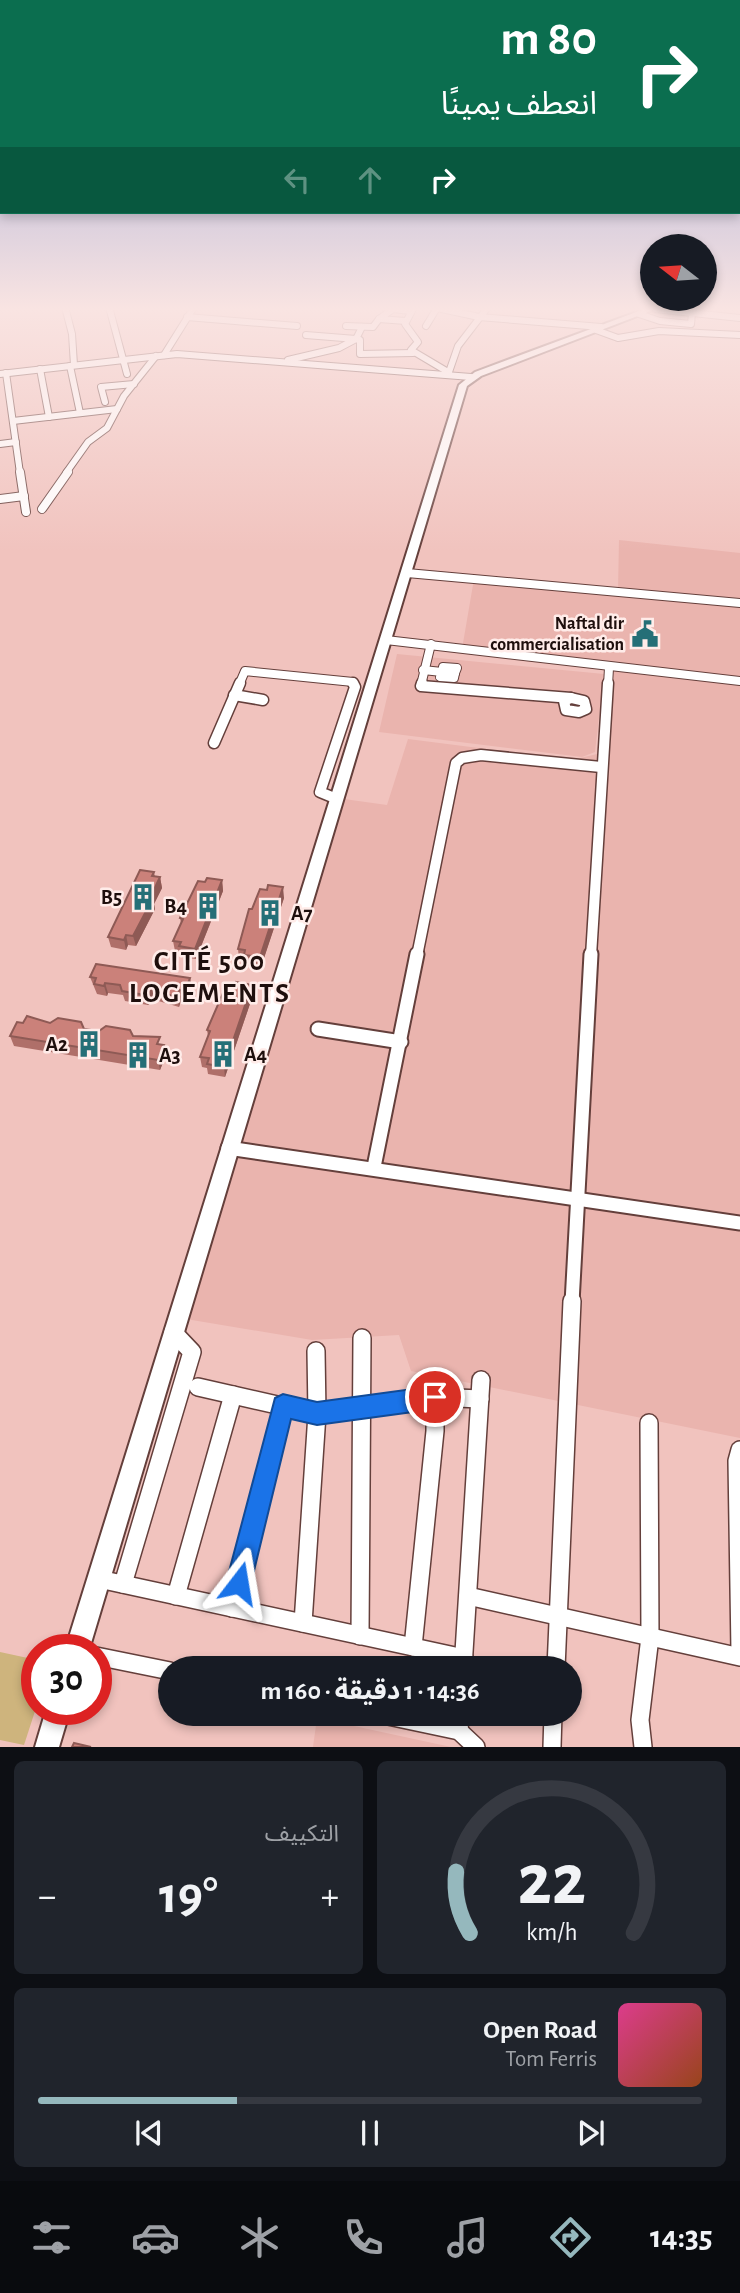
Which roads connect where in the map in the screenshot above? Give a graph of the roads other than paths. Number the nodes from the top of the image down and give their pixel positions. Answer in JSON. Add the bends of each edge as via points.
{"nodes":[{"id":1,"x":5,"y":389,"type":"edge"},
{"id":2,"x":44,"y":389,"type":"edge"},
{"id":3,"x":76,"y":389,"type":"edge"},
{"id":4,"x":101,"y":389,"type":"edge"},
{"id":5,"x":131,"y":389,"type":"edge"},
{"id":6,"x":462,"y":389,"type":"edge"},
{"id":7,"x":105,"y":402,"type":"dead end"},
{"id":8,"x":117,"y":409,"type":"junction"},
{"id":9,"x":80,"y":413,"type":"junction"},
{"id":10,"x":0,"y":415,"type":"edge"},
{"id":11,"x":12,"y":417,"type":"junction"},
{"id":12,"x":49,"y":417,"type":"junction"},
{"id":13,"x":16,"y":442,"type":"junction"},
{"id":14,"x":0,"y":444,"type":"edge"},
{"id":15,"x":24,"y":496,"type":"junction"},
{"id":16,"x":0,"y":499,"type":"edge"},
{"id":17,"x":42,"y":509,"type":"dead end"},
{"id":18,"x":26,"y":512,"type":"dead end"},
{"id":19,"x":407,"y":573,"type":"junction"},
{"id":20,"x":740,"y":603,"type":"edge"},
{"id":21,"x":386,"y":640,"type":"junction"},
{"id":22,"x":431,"y":644,"type":"junction"},
{"id":23,"x":609,"y":668,"type":"junction"},
{"id":24,"x":423,"y":670,"type":"junction"},
{"id":25,"x":455,"y":673,"type":"dead end"},
{"id":26,"x":740,"y":681,"type":"edge"},
{"id":27,"x":234,"y":695,"type":"junction"},
{"id":28,"x":570,"y":698,"type":"dead end"},
{"id":29,"x":263,"y":700,"type":"dead end"},
{"id":30,"x":214,"y":743,"type":"dead end"},
{"id":31,"x":601,"y":766,"type":"junction"},
{"id":32,"x":337,"y":799,"type":"junction"},
{"id":33,"x":318,"y":1029,"type":"dead end"},
{"id":34,"x":401,"y":1042,"type":"junction"},
{"id":35,"x":228,"y":1148,"type":"junction"},
{"id":36,"x":374,"y":1167,"type":"junction"},
{"id":37,"x":576,"y":1198,"type":"junction"},
{"id":38,"x":740,"y":1223,"type":"edge"},
{"id":39,"x":173,"y":1332,"type":"junction"},
{"id":40,"x":362,"y":1338,"type":"dead end"},
{"id":41,"x":316,"y":1350,"type":"dead end"},
{"id":42,"x":481,"y":1381,"type":"dead end"},
{"id":43,"x":157,"y":1384,"type":"junction"},
{"id":44,"x":190,"y":1387,"type":"junction"},
{"id":45,"x":233,"y":1395,"type":"junction"},
{"id":46,"x":435,"y":1397,"type":"junction"},
{"id":47,"x":480,"y":1399,"type":"junction"},
{"id":48,"x":283,"y":1406,"type":"junction"},
{"id":49,"x":364,"y":1407,"type":"junction"},
{"id":50,"x":317,"y":1413,"type":"junction"},
{"id":51,"x":145,"y":1423,"type":"junction"},
{"id":52,"x":649,"y":1423,"type":"dead end"},
{"id":53,"x":170,"y":1426,"type":"junction"},
{"id":54,"x":740,"y":1450,"type":"edge"},
{"id":55,"x":99,"y":1579,"type":"junction"},
{"id":56,"x":123,"y":1584,"type":"junction"},
{"id":57,"x":176,"y":1596,"type":"junction"},
{"id":58,"x":468,"y":1596,"type":"junction"},
{"id":59,"x":232,"y":1608,"type":"junction"},
{"id":60,"x":558,"y":1616,"type":"junction"},
{"id":61,"x":303,"y":1623,"type":"junction"},
{"id":62,"x":82,"y":1634,"type":"edge"},
{"id":63,"x":360,"y":1636,"type":"junction"},
{"id":64,"x":650,"y":1637,"type":"junction"},
{"id":65,"x":413,"y":1647,"type":"junction"},
{"id":66,"x":740,"y":1651,"type":"edge"},
{"id":67,"x":441,"y":1656,"type":"edge"},
{"id":68,"x":464,"y":1656,"type":"edge"},
{"id":69,"x":556,"y":1656,"type":"edge"},
{"id":70,"x":740,"y":1657,"type":"edge"},
{"id":71,"x":112,"y":1659,"type":"edge"},
{"id":72,"x":158,"y":1669,"type":"edge"},
{"id":73,"x":54,"y":1725,"type":"edge"},
{"id":74,"x":463,"y":1726,"type":"edge"},
{"id":75,"x":553,"y":1726,"type":"edge"},
{"id":76,"x":47,"y":1747,"type":"edge"},
{"id":77,"x":476,"y":1747,"type":"edge"},
{"id":78,"x":552,"y":1747,"type":"edge"},
{"id":79,"x":643,"y":1747,"type":"edge"}],
"edges":[{"from":1,"to":11,"type":"street"},
{"from":2,"to":12,"type":"street"},
{"from":3,"to":9,"type":"street"},
{"from":4,"to":7,"type":"street"},
{"from":5,"to":8,"type":"street"},
{"from":6,"to":19,"type":"main road"},
{"from":8,"to":9,"type":"street"},
{"from":8,"to":17,"type":"street"},
{"from":9,"to":12,"type":"street"},
{"from":10,"to":11,"type":"street"},
{"from":11,"to":12,"type":"street"},
{"from":11,"to":13,"type":"street"},
{"from":13,"to":14,"type":"street"},
{"from":13,"to":15,"type":"street"},
{"from":15,"to":16,"type":"street"},
{"from":15,"to":18,"type":"street"},
{"from":19,"to":20,"type":"street"},
{"from":19,"to":21,"type":"main road"},
{"from":21,"to":22,"type":"street"},
{"from":21,"to":32,"type":"main road"},
{"from":22,"to":23,"type":"street"},
{"from":22,"to":24,"type":"street"},
{"from":23,"to":26,"type":"street"},
{"from":23,"to":31,"type":"street"},
{"from":24,"to":25,"type":"street","via":[[442,672],[440,677],[454,678]]},
{"from":24,"to":28,"type":"street","via":[[421,686]]},
{"from":27,"to":29,"type":"street"},
{"from":27,"to":30,"type":"street"},
{"from":27,"to":32,"type":"street","via":[[247,670],[355,684],[320,792]]},
{"from":31,"to":34,"type":"street","via":[[481,755],[456,763]]},
{"from":31,"to":37,"type":"street"},
{"from":32,"to":35,"type":"main road"},
{"from":33,"to":34,"type":"street"},
{"from":34,"to":36,"type":"street"},
{"from":35,"to":36,"type":"street"},
{"from":35,"to":39,"type":"main road"},
{"from":36,"to":37,"type":"street"},
{"from":37,"to":38,"type":"street"},
{"from":37,"to":60,"type":"street"},
{"from":39,"to":43,"type":"main road"},
{"from":39,"to":44,"type":"street","via":[[192,1352]]},
{"from":40,"to":49,"type":"street"},
{"from":41,"to":50,"type":"street"},
{"from":42,"to":47,"type":"street"},
{"from":43,"to":44,"type":"street"},
{"from":43,"to":51,"type":"main road"},
{"from":44,"to":45,"type":"street"},
{"from":44,"to":53,"type":"street"},
{"from":45,"to":48,"type":"street"},
{"from":45,"to":57,"type":"street"},
{"from":46,"to":47,"type":"street"},
{"from":46,"to":49,"type":"street"},
{"from":46,"to":65,"type":"street"},
{"from":47,"to":58,"type":"street"},
{"from":48,"to":50,"type":"street"},
{"from":48,"to":59,"type":"street"},
{"from":49,"to":50,"type":"street"},
{"from":49,"to":63,"type":"street"},
{"from":50,"to":61,"type":"street"},
{"from":51,"to":53,"type":"street"},
{"from":51,"to":55,"type":"main road"},
{"from":52,"to":64,"type":"street"},
{"from":53,"to":56,"type":"street"},
{"from":54,"to":66,"type":"street"},
{"from":55,"to":56,"type":"street"},
{"from":55,"to":62,"type":"main road"},
{"from":56,"to":57,"type":"street"},
{"from":57,"to":59,"type":"street"},
{"from":58,"to":60,"type":"street"},
{"from":58,"to":68,"type":"street"},
{"from":59,"to":61,"type":"street"},
{"from":60,"to":64,"type":"street"},
{"from":60,"to":69,"type":"street"},
{"from":61,"to":63,"type":"street"},
{"from":63,"to":65,"type":"street"},
{"from":64,"to":70,"type":"street"},
{"from":64,"to":79,"type":"street","via":[[640,1720]]},
{"from":65,"to":67,"type":"street"},
{"from":71,"to":72,"type":"street"},
{"from":73,"to":76,"type":"main road"},
{"from":74,"to":77,"type":"street"},
{"from":75,"to":78,"type":"street"}]}
